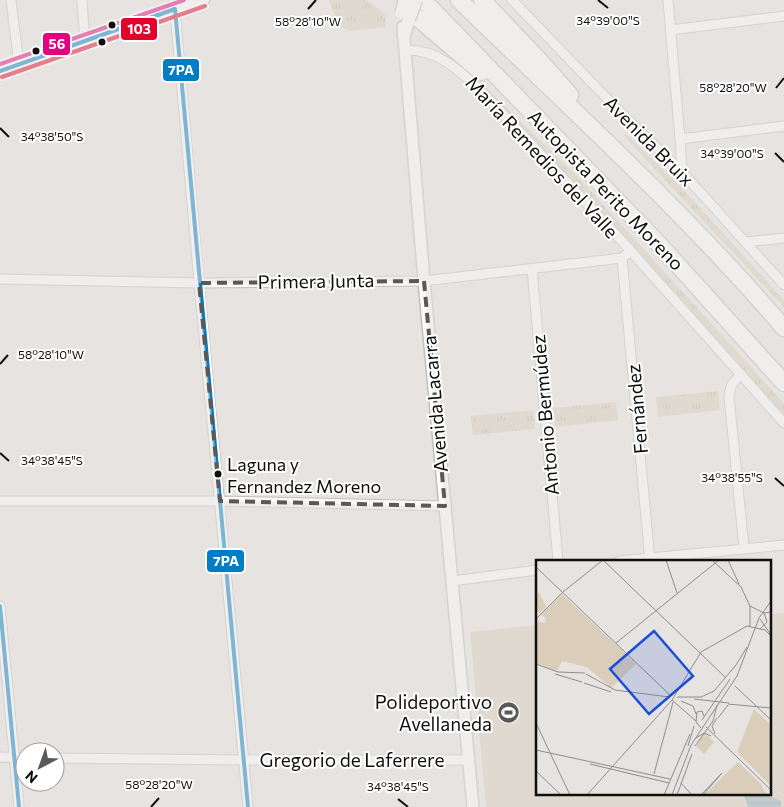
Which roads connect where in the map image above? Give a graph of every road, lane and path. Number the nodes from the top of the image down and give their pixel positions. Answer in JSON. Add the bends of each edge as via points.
{"nodes":[{"id":1,"x":11,"y":0,"type":"edge"},
{"id":2,"x":82,"y":0,"type":"edge"},
{"id":3,"x":203,"y":0,"type":"edge"},
{"id":4,"x":404,"y":0,"type":"edge"},
{"id":5,"x":416,"y":0,"type":"edge"},
{"id":6,"x":424,"y":0,"type":"edge"},
{"id":7,"x":458,"y":0,"type":"edge"},
{"id":8,"x":482,"y":0,"type":"edge"},
{"id":9,"x":512,"y":0,"type":"edge"},
{"id":10,"x":668,"y":0,"type":"edge"},
{"id":11,"x":175,"y":5,"type":"edge"},
{"id":12,"x":784,"y":16,"type":"edge"},
{"id":13,"x":409,"y":17,"type":"junction"},
{"id":14,"x":670,"y":30,"type":"junction"},
{"id":15,"x":404,"y":35,"type":"joint"},
{"id":16,"x":85,"y":42,"type":"junction"},
{"id":17,"x":405,"y":50,"type":"junction"},
{"id":18,"x":19,"y":65,"type":"junction"},
{"id":19,"x":0,"y":71,"type":"edge"},
{"id":20,"x":540,"y":121,"type":"junction"},
{"id":21,"x":784,"y":126,"type":"edge"},
{"id":22,"x":680,"y":139,"type":"junction"},
{"id":23,"x":682,"y":172,"type":"junction"},
{"id":24,"x":638,"y":174,"type":"junction"},
{"id":25,"x":784,"y":238,"type":"edge"},
{"id":26,"x":745,"y":242,"type":"junction"},
{"id":27,"x":630,"y":252,"type":"junction"},
{"id":28,"x":622,"y":258,"type":"junction"},
{"id":29,"x":532,"y":269,"type":"junction"},
{"id":30,"x":0,"y":279,"type":"edge"},
{"id":31,"x":424,"y":281,"type":"junction"},
{"id":32,"x":199,"y":282,"type":"junction"},
{"id":33,"x":784,"y":285,"type":"edge"},
{"id":34,"x":784,"y":328,"type":"edge"},
{"id":35,"x":741,"y":375,"type":"junction"},
{"id":36,"x":784,"y":383,"type":"edge"},
{"id":37,"x":784,"y":423,"type":"edge"},
{"id":38,"x":0,"y":501,"type":"edge"},
{"id":39,"x":220,"y":501,"type":"junction"},
{"id":40,"x":445,"y":506,"type":"junction"},
{"id":41,"x":784,"y":545,"type":"edge"},
{"id":42,"x":744,"y":548,"type":"junction"},
{"id":43,"x":650,"y":559,"type":"edge"},
{"id":44,"x":558,"y":560,"type":"edge"},
{"id":45,"x":634,"y":560,"type":"edge"},
{"id":46,"x":536,"y":570,"type":"edge"},
{"id":47,"x":452,"y":581,"type":"junction"},
{"id":48,"x":0,"y":606,"type":"edge"},
{"id":49,"x":0,"y":757,"type":"edge"},
{"id":50,"x":15,"y":758,"type":"joint"},
{"id":51,"x":65,"y":758,"type":"edge"},
{"id":52,"x":244,"y":760,"type":"junction"},
{"id":53,"x":470,"y":760,"type":"junction"},
{"id":54,"x":18,"y":792,"type":"edge"},
{"id":55,"x":19,"y":807,"type":"edge"},
{"id":56,"x":248,"y":807,"type":"edge"},
{"id":57,"x":473,"y":807,"type":"edge"}],
"edges":[{"from":1,"to":18,"type":"street"},
{"from":2,"to":16,"type":"street"},
{"from":3,"to":11,"type":"main road"},
{"from":4,"to":13,"type":"street","bridge":true},
{"from":5,"to":13,"type":"main road","bridge":true},
{"from":6,"to":20,"type":"highway","name":"Autopista Perito Moreno"},
{"from":7,"to":24,"type":"highway","name":"Autopista Perito Moreno"},
{"from":8,"to":24,"type":"highway"},
{"from":9,"to":23,"type":"street","name":"Avenida Bruix"},
{"from":10,"to":14,"type":"street"},
{"from":11,"to":16,"type":"main road"},
{"from":11,"to":32,"type":"street"},
{"from":12,"to":14,"type":"street"},
{"from":13,"to":15,"type":"main road"},
{"from":13,"to":20,"type":"highway"},
{"from":14,"to":22,"type":"street"},
{"from":15,"to":17,"type":"street","name":"Avenida Lacarra"},
{"from":16,"to":18,"type":"main road"},
{"from":17,"to":27,"type":"street","name":"María Remedios del Valle","via":[[424,51],[460,71],[502,112]]},
{"from":17,"to":31,"type":"street","name":"Avenida Lacarra"},
{"from":18,"to":19,"type":"main road"},
{"from":20,"to":36,"type":"highway","name":"Autopista Perito Moreno","via":[[666,251]]},
{"from":21,"to":22,"type":"street"},
{"from":22,"to":23,"type":"street"},
{"from":23,"to":26,"type":"street","name":"Avenida Bruix"},
{"from":24,"to":34,"type":"highway","name":"Autopista Perito Moreno"},
{"from":25,"to":26,"type":"street"},
{"from":26,"to":33,"type":"street","name":"Avenida Bruix"},
{"from":27,"to":28,"type":"street","name":"Primera Junta"},
{"from":27,"to":35,"type":"street","name":"María Remedios del Valle"},
{"from":28,"to":29,"type":"street","name":"Primera Junta"},
{"from":28,"to":43,"type":"street","name":"Fernández"},
{"from":29,"to":31,"type":"street","name":"Primera Junta"},
{"from":29,"to":44,"type":"street","name":"Antonio Bermúdez"},
{"from":30,"to":32,"type":"street","name":"Primera Junta"},
{"from":31,"to":32,"type":"street","name":"Primera Junta"},
{"from":31,"to":40,"type":"street","name":"Avenida Lacarra"},
{"from":32,"to":39,"type":"street"},
{"from":35,"to":37,"type":"street","name":"María Remedios del Valle"},
{"from":35,"to":42,"type":"street","via":[[733,382],[729,398]]},
{"from":38,"to":39,"type":"street"},
{"from":39,"to":40,"type":"street"},
{"from":39,"to":52,"type":"street"},
{"from":40,"to":47,"type":"street","name":"Avenida Lacarra"},
{"from":41,"to":42,"type":"street"},
{"from":42,"to":43,"type":"street"},
{"from":43,"to":45,"type":"street"},
{"from":46,"to":47,"type":"street"},
{"from":47,"to":53,"type":"street","name":"Avenida Lacarra"},
{"from":48,"to":50,"type":"street"},
{"from":49,"to":50,"type":"street"},
{"from":51,"to":52,"type":"street","name":"Gregorio de Laferrere"},
{"from":52,"to":53,"type":"street","name":"Gregorio de Laferrere"},
{"from":52,"to":56,"type":"street"},
{"from":53,"to":57,"type":"street","name":"Avenida Lacarra"},
{"from":54,"to":55,"type":"street"}]}
